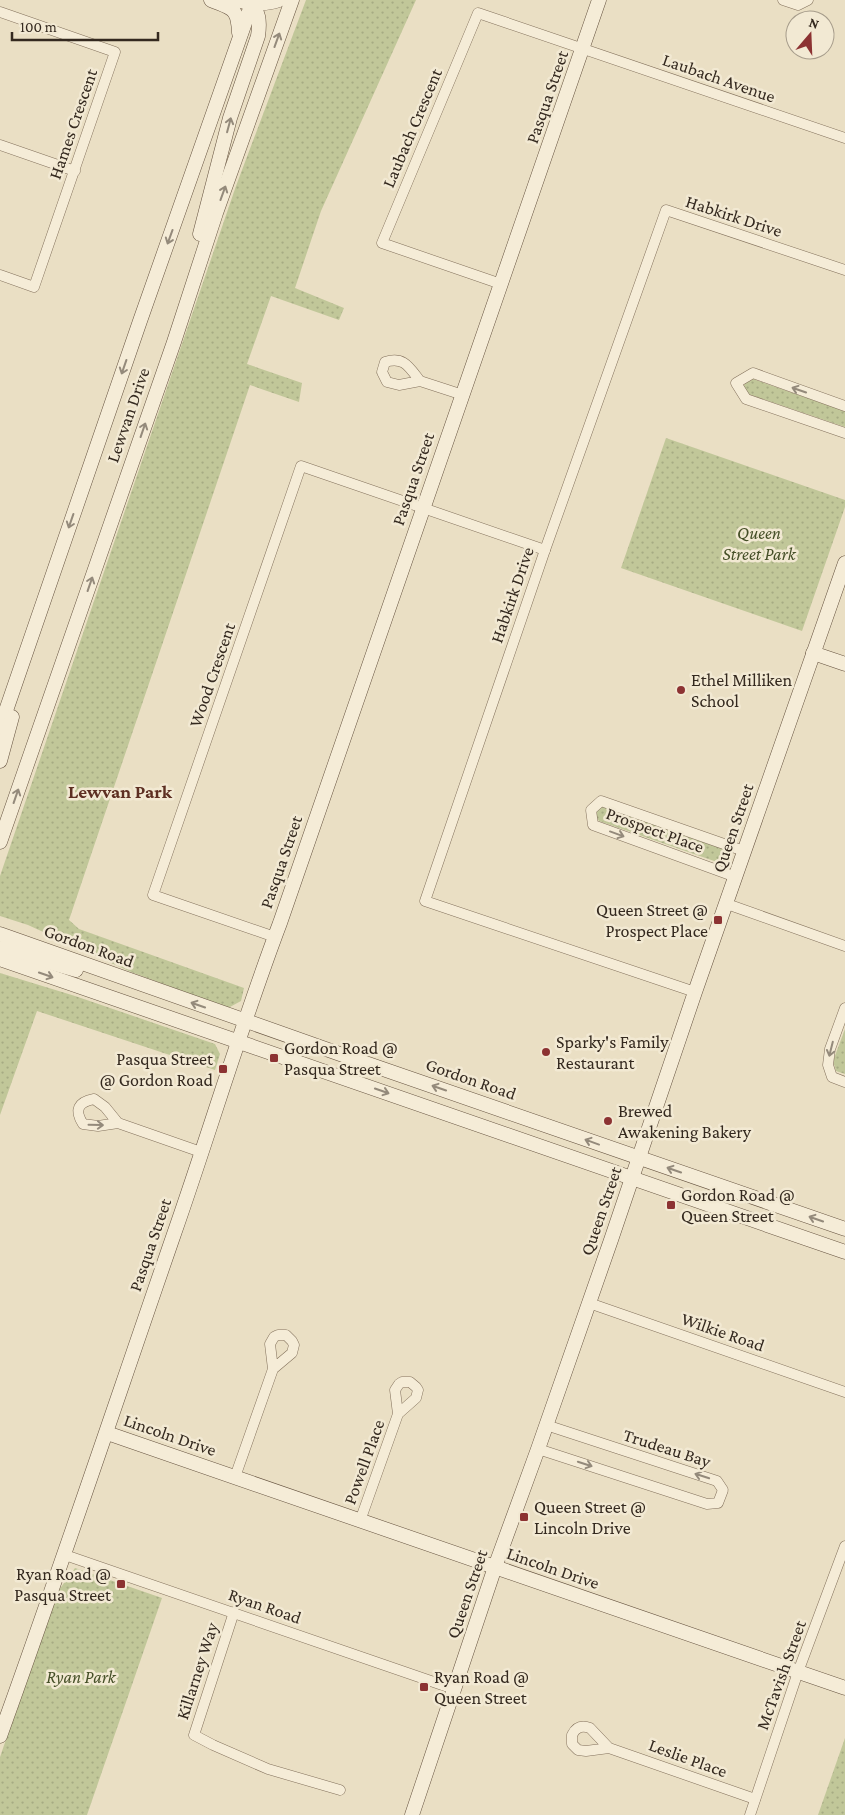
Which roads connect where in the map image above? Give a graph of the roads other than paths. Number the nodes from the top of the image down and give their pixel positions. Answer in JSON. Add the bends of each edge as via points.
{"nodes":[{"id":1,"x":211,"y":0,"type":"edge"},
{"id":2,"x":236,"y":0,"type":"edge"},
{"id":3,"x":279,"y":0,"type":"edge"},
{"id":4,"x":292,"y":0,"type":"edge"},
{"id":5,"x":599,"y":0,"type":"edge"},
{"id":6,"x":783,"y":0,"type":"edge"},
{"id":7,"x":808,"y":0,"type":"edge"},
{"id":8,"x":249,"y":1,"type":"edge"},
{"id":9,"x":0,"y":12,"type":"edge"},
{"id":10,"x":239,"y":42,"type":"junction"},
{"id":11,"x":583,"y":49,"type":"junction"},
{"id":12,"x":845,"y":138,"type":"edge"},
{"id":13,"x":0,"y":146,"type":"edge"},
{"id":14,"x":75,"y":171,"type":"junction"},
{"id":15,"x":845,"y":270,"type":"edge"},
{"id":16,"x":0,"y":275,"type":"edge"},
{"id":17,"x":501,"y":284,"type":"junction"},
{"id":18,"x":174,"y":342,"type":"junction"},
{"id":19,"x":420,"y":381,"type":"dead end"},
{"id":20,"x":463,"y":395,"type":"junction"},
{"id":21,"x":845,"y":406,"type":"edge"},
{"id":22,"x":845,"y":432,"type":"edge"},
{"id":23,"x":423,"y":507,"type":"junction"},
{"id":24,"x":545,"y":550,"type":"junction"},
{"id":25,"x":845,"y":563,"type":"edge"},
{"id":26,"x":44,"y":602,"type":"junction"},
{"id":27,"x":813,"y":653,"type":"junction"},
{"id":28,"x":845,"y":664,"type":"edge"},
{"id":29,"x":0,"y":728,"type":"edge"},
{"id":30,"x":0,"y":761,"type":"edge"},
{"id":31,"x":0,"y":842,"type":"edge"},
{"id":32,"x":744,"y":851,"type":"junction"},
{"id":33,"x":736,"y":877,"type":"junction"},
{"id":34,"x":726,"y":904,"type":"junction"},
{"id":35,"x":0,"y":934,"type":"edge"},
{"id":36,"x":275,"y":937,"type":"junction"},
{"id":37,"x":845,"y":946,"type":"edge"},
{"id":38,"x":0,"y":948,"type":"edge"},
{"id":39,"x":0,"y":960,"type":"edge"},
{"id":40,"x":128,"y":980,"type":"junction"},
{"id":41,"x":695,"y":992,"type":"junction"},
{"id":42,"x":845,"y":1008,"type":"edge"},
{"id":43,"x":244,"y":1020,"type":"junction"},
{"id":44,"x":237,"y":1041,"type":"junction"},
{"id":45,"x":845,"y":1082,"type":"edge"},
{"id":46,"x":118,"y":1123,"type":"dead end"},
{"id":47,"x":201,"y":1152,"type":"junction"},
{"id":48,"x":638,"y":1158,"type":"junction"},
{"id":49,"x":631,"y":1178,"type":"junction"},
{"id":50,"x":845,"y":1229,"type":"edge"},
{"id":51,"x":845,"y":1252,"type":"edge"},
{"id":52,"x":589,"y":1302,"type":"junction"},
{"id":53,"x":273,"y":1369,"type":"dead end"},
{"id":54,"x":845,"y":1392,"type":"edge"},
{"id":55,"x":398,"y":1414,"type":"dead end"},
{"id":56,"x":546,"y":1425,"type":"junction"},
{"id":57,"x":107,"y":1433,"type":"junction"},
{"id":58,"x":538,"y":1449,"type":"junction"},
{"id":59,"x":235,"y":1477,"type":"junction"},
{"id":60,"x":360,"y":1521,"type":"junction"},
{"id":61,"x":844,"y":1551,"type":"edge"},
{"id":62,"x":65,"y":1555,"type":"junction"},
{"id":63,"x":495,"y":1567,"type":"junction"},
{"id":64,"x":234,"y":1612,"type":"junction"},
{"id":65,"x":798,"y":1672,"type":"junction"},
{"id":66,"x":845,"y":1688,"type":"edge"},
{"id":67,"x":454,"y":1689,"type":"junction"},
{"id":68,"x":0,"y":1736,"type":"edge"},
{"id":69,"x":609,"y":1748,"type":"dead end"},
{"id":70,"x":340,"y":1790,"type":"dead end"},
{"id":71,"x":755,"y":1800,"type":"junction"},
{"id":72,"x":412,"y":1815,"type":"edge"},
{"id":73,"x":750,"y":1815,"type":"edge"}],
"edges":[{"from":1,"to":10,"type":"main road","via":[[236,13]]},
{"from":2,"to":8,"type":"main road"},
{"from":3,"to":8,"type":"main road","via":[[269,3]]},
{"from":18,"to":4,"type":"main road","name":"Lewvan Drive","one_way":true},
{"from":5,"to":11,"type":"main road","name":"Pasqua Street"},
{"from":6,"to":7,"type":"street","via":[[798,5]]},
{"from":8,"to":10,"type":"main road","name":"Lewvan Drive"},
{"from":18,"to":8,"type":"main road","one_way":true,"via":[[230,118],[258,36],[258,14]]},
{"from":9,"to":14,"type":"street","name":"Hames Crescent","via":[[115,52]]},
{"from":10,"to":26,"type":"main road","name":"Lewvan Drive","one_way":true},
{"from":11,"to":12,"type":"street","name":"Laubach Avenue"},
{"from":11,"to":17,"type":"main road","name":"Pasqua Street"},
{"from":11,"to":17,"type":"street","name":"Laubach Crescent","via":[[478,13],[382,243]]},
{"from":13,"to":14,"type":"street"},
{"from":14,"to":16,"type":"street","name":"Hames Crescent","via":[[34,288]]},
{"from":15,"to":24,"type":"street","name":"Habkirk Drive","via":[[666,210]]},
{"from":17,"to":20,"type":"main road","name":"Pasqua Street"},
{"from":31,"to":18,"type":"main road","name":"Lewvan Drive","one_way":true},
{"from":19,"to":20,"type":"street"},
{"from":20,"to":23,"type":"main road","name":"Pasqua Street"},
{"from":21,"to":22,"type":"street","one_way":true,"via":[[753,373],[736,384],[746,399]]},
{"from":23,"to":24,"type":"street"},
{"from":23,"to":36,"type":"main road","name":"Pasqua Street"},
{"from":23,"to":36,"type":"street","name":"Wood Crescent","via":[[301,466],[153,895]]},
{"from":24,"to":41,"type":"street","name":"Habkirk Drive","via":[[425,901]]},
{"from":25,"to":27,"type":"main road","name":"Queen Street"},
{"from":26,"to":29,"type":"main road","name":"Lewvan Drive"},
{"from":26,"to":30,"type":"main road"},
{"from":27,"to":28,"type":"main road"},
{"from":27,"to":32,"type":"main road","name":"Queen Street"},
{"from":32,"to":33,"type":"main road","name":"Queen Street"},
{"from":32,"to":33,"type":"street","name":"Prospect Place","one_way":true,"via":[[601,801],[591,810],[593,825]]},
{"from":33,"to":34,"type":"main road","name":"Queen Street"},
{"from":34,"to":37,"type":"street"},
{"from":34,"to":41,"type":"main road","name":"Queen Street"},
{"from":35,"to":40,"type":"main road","name":"Gordon Road"},
{"from":36,"to":43,"type":"main road","name":"Pasqua Street"},
{"from":38,"to":40,"type":"main road","via":[[108,979]]},
{"from":39,"to":44,"type":"main road","one_way":true},
{"from":43,"to":40,"type":"main road","name":"Gordon Road","one_way":true},
{"from":41,"to":48,"type":"main road","name":"Queen Street"},
{"from":42,"to":45,"type":"street","one_way":true,"via":[[830,1048],[828,1065],[832,1077]]},
{"from":43,"to":44,"type":"main road","name":"Pasqua Street"},
{"from":48,"to":43,"type":"main road","name":"Gordon Road","one_way":true},
{"from":44,"to":47,"type":"main road","name":"Pasqua Street"},
{"from":44,"to":49,"type":"main road","one_way":true},
{"from":46,"to":47,"type":"street"},
{"from":47,"to":57,"type":"main road","name":"Pasqua Street"},
{"from":48,"to":49,"type":"main road","name":"Queen Street"},
{"from":50,"to":48,"type":"main road","name":"Gordon Road","one_way":true},
{"from":49,"to":51,"type":"main road"},
{"from":49,"to":52,"type":"main road","name":"Queen Street"},
{"from":52,"to":54,"type":"street","name":"Wilkie Road"},
{"from":52,"to":56,"type":"main road","name":"Queen Street"},
{"from":53,"to":59,"type":"street"},
{"from":55,"to":60,"type":"street","name":"Powell Place"},
{"from":56,"to":58,"type":"main road","name":"Queen Street"},
{"from":58,"to":56,"type":"street","name":"Trudeau Bay","one_way":true,"via":[[706,1504],[718,1503],[723,1490],[717,1481]]},
{"from":57,"to":59,"type":"main road","name":"Lincoln Drive"},
{"from":57,"to":62,"type":"main road","name":"Pasqua Street"},
{"from":58,"to":63,"type":"main road","name":"Queen Street"},
{"from":59,"to":60,"type":"main road","name":"Lincoln Drive"},
{"from":60,"to":63,"type":"main road","name":"Lincoln Drive"},
{"from":61,"to":65,"type":"street","name":"McTavish Street"},
{"from":62,"to":64,"type":"street","name":"Ryan Road"},
{"from":62,"to":68,"type":"main road","name":"Pasqua Street"},
{"from":63,"to":65,"type":"main road","name":"Lincoln Drive"},
{"from":63,"to":67,"type":"main road","name":"Queen Street"},
{"from":64,"to":67,"type":"street","name":"Ryan Road"},
{"from":64,"to":70,"type":"street","name":"Killarney Way","via":[[194,1735],[268,1770]]},
{"from":65,"to":66,"type":"main road","name":"Lincoln Drive"},
{"from":65,"to":71,"type":"street","name":"McTavish Street"},
{"from":67,"to":72,"type":"main road","name":"Queen Street"},
{"from":69,"to":71,"type":"street","name":"Leslie Place"},
{"from":71,"to":73,"type":"street","name":"McTavish Street"}]}
